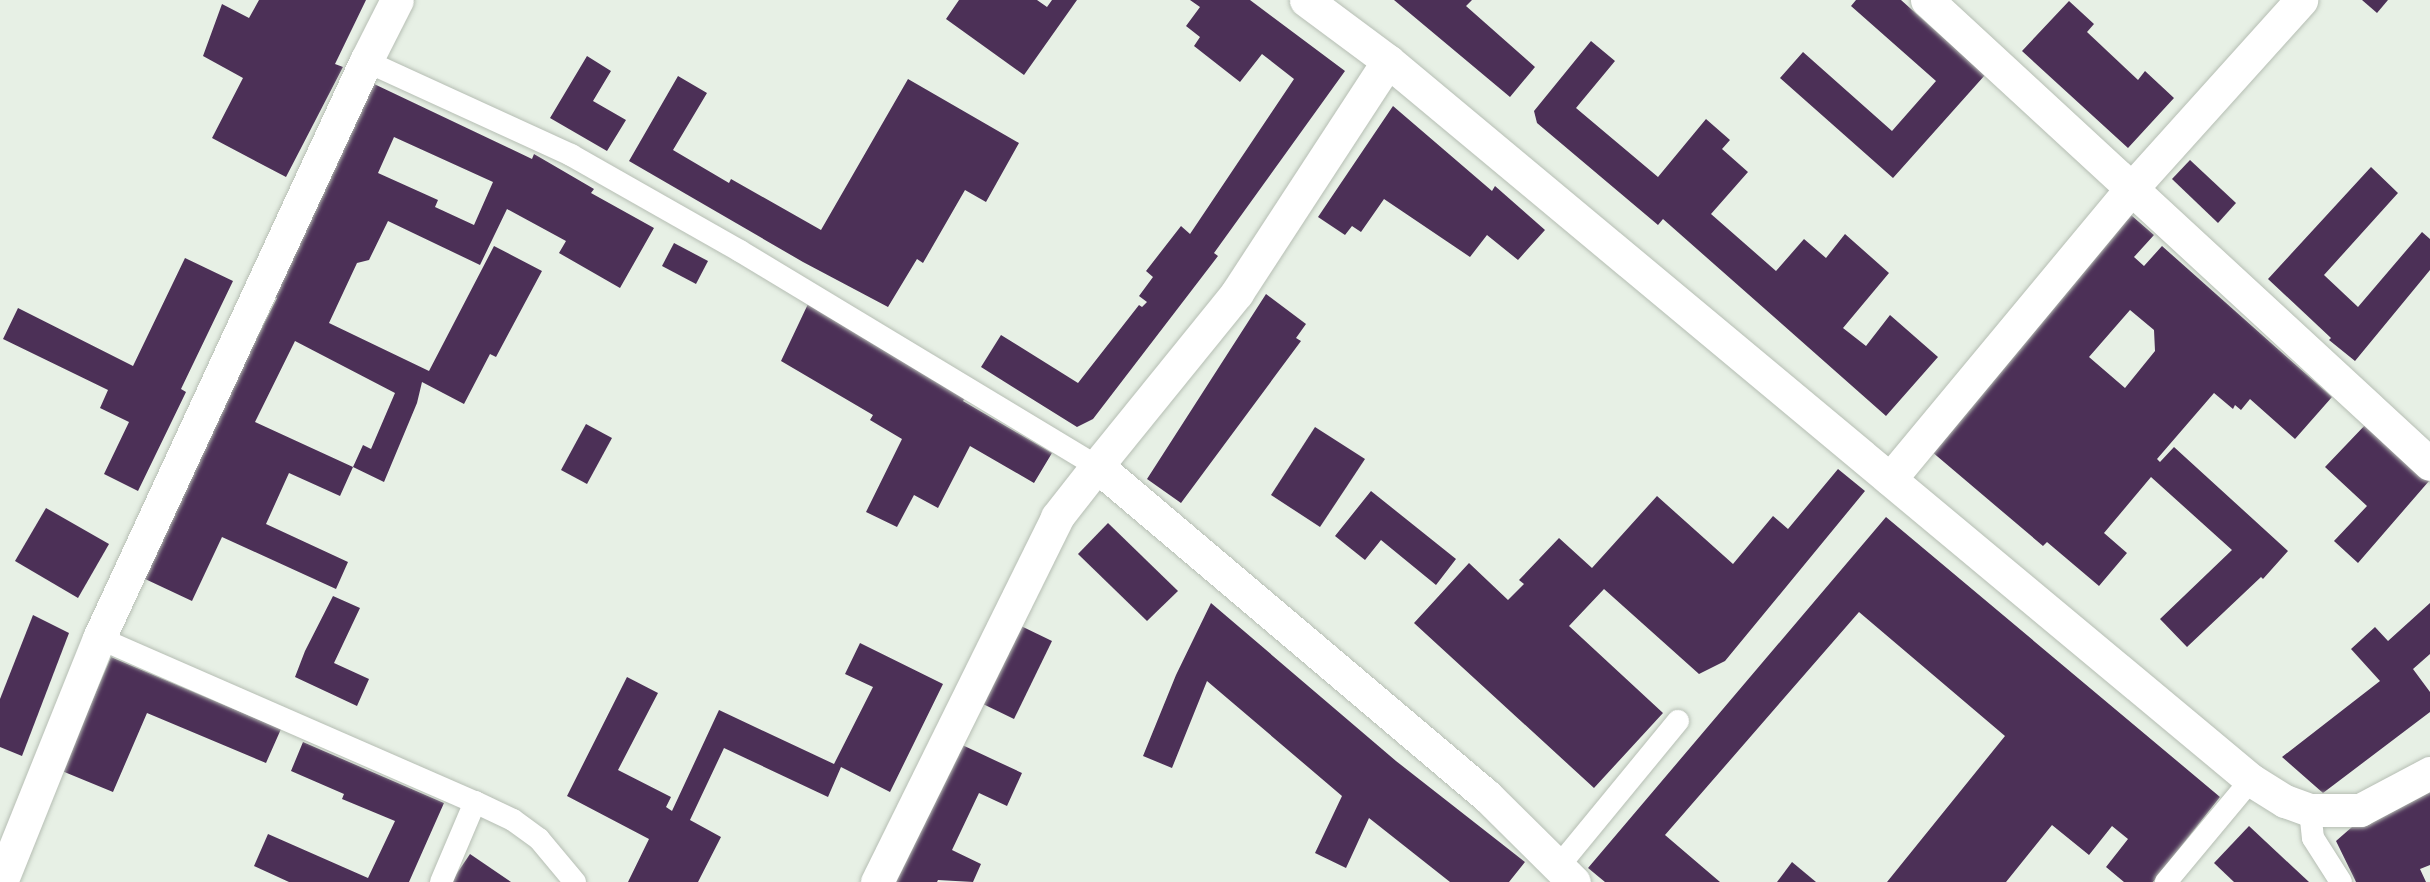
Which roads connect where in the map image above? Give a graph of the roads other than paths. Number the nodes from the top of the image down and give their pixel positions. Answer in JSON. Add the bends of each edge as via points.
{"nodes":[{"id":1,"x":397,"y":0,"type":"edge"},
{"id":2,"x":1306,"y":0,"type":"edge"},
{"id":3,"x":1927,"y":0,"type":"edge"},
{"id":4,"x":2301,"y":0,"type":"edge"},
{"id":5,"x":366,"y":61,"type":"junction"},
{"id":6,"x":1388,"y":61,"type":"junction"},
{"id":7,"x":2132,"y":188,"type":"junction"},
{"id":8,"x":2430,"y":465,"type":"edge"},
{"id":9,"x":1097,"y":466,"type":"junction"},
{"id":10,"x":1890,"y":479,"type":"junction"},
{"id":11,"x":99,"y":639,"type":"junction"},
{"id":12,"x":1678,"y":721,"type":"dead end"},
{"id":13,"x":2430,"y":773,"type":"edge"},
{"id":14,"x":2251,"y":780,"type":"junction"},
{"id":15,"x":475,"y":802,"type":"junction"},
{"id":16,"x":2310,"y":810,"type":"junction"},
{"id":17,"x":1566,"y":874,"type":"edge"},
{"id":18,"x":1,"y":882,"type":"edge"},
{"id":19,"x":441,"y":882,"type":"edge"},
{"id":20,"x":575,"y":882,"type":"edge"},
{"id":21,"x":877,"y":882,"type":"edge"},
{"id":22,"x":2166,"y":882,"type":"edge"},
{"id":23,"x":2341,"y":882,"type":"edge"}],
"edges":[{"from":1,"to":5,"type":"street"},
{"from":2,"to":6,"type":"street"},
{"from":3,"to":7,"type":"street"},
{"from":4,"to":7,"type":"street"},
{"from":5,"to":9,"type":"lane","via":[[571,154]]},
{"from":5,"to":11,"type":"street"},
{"from":6,"to":9,"type":"street","via":[[1237,293]]},
{"from":6,"to":10,"type":"street"},
{"from":7,"to":8,"type":"street"},
{"from":7,"to":10,"type":"street"},
{"from":9,"to":17,"type":"street","via":[[1487,796]]},
{"from":9,"to":21,"type":"street","via":[[1057,517]]},
{"from":10,"to":14,"type":"street"},
{"from":11,"to":15,"type":"lane"},
{"from":11,"to":18,"type":"street"},
{"from":12,"to":17,"type":"lane"},
{"from":13,"to":16,"type":"street","via":[[2360,810]]},
{"from":14,"to":16,"type":"street","via":[[2285,801]]},
{"from":14,"to":22,"type":"lane"},
{"from":15,"to":19,"type":"lane"},
{"from":15,"to":20,"type":"lane","via":[[513,820],[539,839]]},
{"from":16,"to":23,"type":"lane","via":[[2313,838]]}]}
